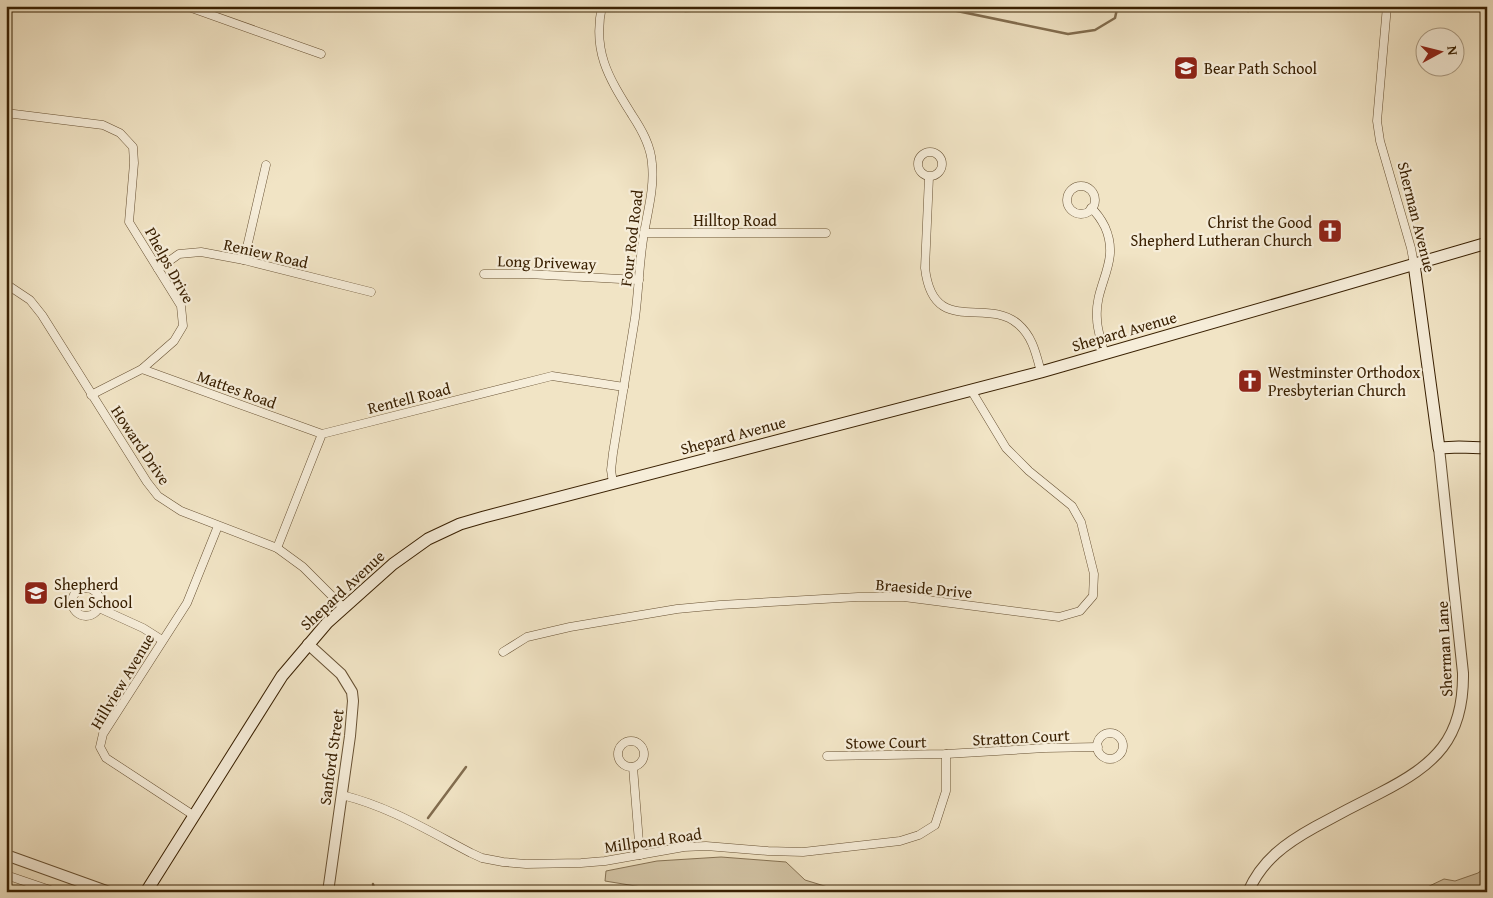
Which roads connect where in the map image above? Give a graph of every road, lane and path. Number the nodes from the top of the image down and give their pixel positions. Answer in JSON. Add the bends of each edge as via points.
{"nodes":[{"id":1,"x":186,"y":6,"type":"edge"},
{"id":2,"x":602,"y":6,"type":"edge"},
{"id":3,"x":1387,"y":6,"type":"edge"},
{"id":4,"x":321,"y":54,"type":"dead end"},
{"id":5,"x":6,"y":113,"type":"edge"},
{"id":6,"x":266,"y":165,"type":"dead end"},
{"id":7,"x":930,"y":177,"type":"dead end"},
{"id":8,"x":1092,"y":208,"type":"dead end"},
{"id":9,"x":644,"y":233,"type":"junction"},
{"id":10,"x":826,"y":233,"type":"dead end"},
{"id":11,"x":1487,"y":243,"type":"edge"},
{"id":12,"x":244,"y":260,"type":"junction"},
{"id":13,"x":1414,"y":264,"type":"junction"},
{"id":14,"x":158,"y":269,"type":"junction"},
{"id":15,"x":484,"y":274,"type":"dead end"},
{"id":16,"x":639,"y":280,"type":"junction"},
{"id":17,"x":6,"y":284,"type":"edge"},
{"id":18,"x":370,"y":292,"type":"dead end"},
{"id":19,"x":1104,"y":353,"type":"junction"},
{"id":20,"x":142,"y":369,"type":"junction"},
{"id":21,"x":1041,"y":372,"type":"junction"},
{"id":22,"x":624,"y":387,"type":"junction"},
{"id":23,"x":971,"y":390,"type":"junction"},
{"id":24,"x":91,"y":395,"type":"junction"},
{"id":25,"x":322,"y":434,"type":"junction"},
{"id":26,"x":1439,"y":448,"type":"junction"},
{"id":27,"x":1487,"y":448,"type":"edge"},
{"id":28,"x":613,"y":484,"type":"junction"},
{"id":29,"x":218,"y":526,"type":"junction"},
{"id":30,"x":276,"y":548,"type":"junction"},
{"id":31,"x":343,"y":606,"type":"junction"},
{"id":32,"x":99,"y":608,"type":"dead end"},
{"id":33,"x":162,"y":640,"type":"junction"},
{"id":34,"x":308,"y":644,"type":"junction"},
{"id":35,"x":503,"y":652,"type":"dead end"},
{"id":36,"x":1098,"y":747,"type":"dead end"},
{"id":37,"x":946,"y":754,"type":"junction"},
{"id":38,"x":827,"y":756,"type":"dead end"},
{"id":39,"x":633,"y":767,"type":"dead end"},
{"id":40,"x":342,"y":794,"type":"junction"},
{"id":41,"x":193,"y":816,"type":"junction"},
{"id":42,"x":6,"y":855,"type":"edge"},
{"id":43,"x":640,"y":855,"type":"junction"},
{"id":44,"x":6,"y":875,"type":"edge"},
{"id":45,"x":82,"y":882,"type":"junction"},
{"id":46,"x":56,"y":892,"type":"edge"},
{"id":47,"x":96,"y":892,"type":"edge"},
{"id":48,"x":109,"y":892,"type":"edge"},
{"id":49,"x":146,"y":892,"type":"edge"},
{"id":50,"x":328,"y":892,"type":"edge"},
{"id":51,"x":1248,"y":892,"type":"edge"}],
"edges":[{"from":1,"to":4,"type":"street"},
{"from":2,"to":9,"type":"street","name":"Four Rod Road","via":[[598,31],[601,54],[611,79],[642,131],[651,156],[653,174]]},
{"from":3,"to":13,"type":"street","name":"Sherman Avenue","via":[[1377,121]]},
{"from":5,"to":14,"type":"street","name":"Phelps Drive","via":[[103,125],[120,133],[133,147],[129,222]]},
{"from":6,"to":12,"type":"street"},
{"from":7,"to":21,"type":"street","via":[[925,268],[930,290],[947,308],[991,313],[1018,323],[1035,348]]},
{"from":8,"to":19,"type":"street","via":[[1108,235],[1111,251],[1096,318]]},
{"from":9,"to":10,"type":"street","name":"Hilltop Road"},
{"from":9,"to":16,"type":"street","name":"Four Rod Road"},
{"from":11,"to":13,"type":"main road","name":"Shepard Avenue"},
{"from":12,"to":14,"type":"street","name":"Reniew Road","via":[[201,252],[179,254]]},
{"from":12,"to":18,"type":"street","name":"Reniew Road"},
{"from":13,"to":19,"type":"main road","name":"Shepard Avenue"},
{"from":13,"to":26,"type":"main road","name":"Sherman Avenue"},
{"from":14,"to":20,"type":"street","name":"Phelps Drive","via":[[181,306],[183,326],[174,341]]},
{"from":15,"to":16,"type":"street","name":"Long Driveway"},
{"from":16,"to":22,"type":"street","name":"Four Rod Road"},
{"from":17,"to":24,"type":"street","name":"Howard Drive","via":[[30,300],[42,315]]},
{"from":19,"to":21,"type":"main road","name":"Shepard Avenue"},
{"from":20,"to":24,"type":"street","name":"Phelps Drive"},
{"from":20,"to":25,"type":"street","name":"Mattes Road"},
{"from":21,"to":23,"type":"main road","name":"Shepard Avenue"},
{"from":22,"to":25,"type":"street","name":"Rentell Road","via":[[552,376]]},
{"from":22,"to":28,"type":"street","name":"Four Rod Road","via":[[611,470]]},
{"from":23,"to":28,"type":"main road","name":"Shepard Avenue"},
{"from":23,"to":35,"type":"street","name":"Braeside Drive","via":[[1006,448],[1072,506],[1081,522],[1094,574],[1092,596],[1080,611],[1059,617],[904,597],[720,605],[570,627],[527,637]]},
{"from":24,"to":29,"type":"street","name":"Howard Drive","via":[[158,496],[181,511]]},
{"from":25,"to":30,"type":"street"},
{"from":26,"to":27,"type":"main road"},
{"from":26,"to":51,"type":"street","name":"Sherman Lane","via":[[1464,673],[1462,701],[1454,730],[1433,759],[1410,777],[1298,836],[1278,851],[1260,870]]},
{"from":28,"to":31,"type":"main road","name":"Shepard Avenue","via":[[484,517],[443,531],[410,551]]},
{"from":29,"to":30,"type":"street","name":"Howard Drive"},
{"from":29,"to":33,"type":"street","name":"Hillview Avenue","via":[[186,604]]},
{"from":30,"to":31,"type":"street","name":"Howard Drive","via":[[303,566]]},
{"from":31,"to":34,"type":"main road","name":"Shepard Avenue"},
{"from":32,"to":33,"type":"street"},
{"from":33,"to":41,"type":"street","name":"Hillview Avenue","via":[[103,734],[100,747],[106,758]]},
{"from":34,"to":40,"type":"street","name":"Sanford Street","via":[[341,674],[352,692],[353,710]]},
{"from":34,"to":41,"type":"main road","name":"Shepard Avenue","via":[[282,676]]},
{"from":36,"to":37,"type":"street","name":"Stratton Court"},
{"from":37,"to":38,"type":"street","name":"Stowe Court"},
{"from":37,"to":43,"type":"street","name":"Millpond Road","via":[[946,791],[941,809],[935,825],[919,835],[900,841],[803,852],[706,846]]},
{"from":39,"to":43,"type":"street"},
{"from":40,"to":43,"type":"street","name":"Millpond Road","via":[[403,816],[471,853],[496,861],[581,863]]},
{"from":40,"to":50,"type":"street","name":"Sanford Street"},
{"from":41,"to":49,"type":"main road","name":"Shepard Avenue"},
{"from":42,"to":45,"type":"street"},
{"from":44,"to":46,"type":"street"},
{"from":45,"to":47,"type":"street"},
{"from":45,"to":48,"type":"street"}]}
